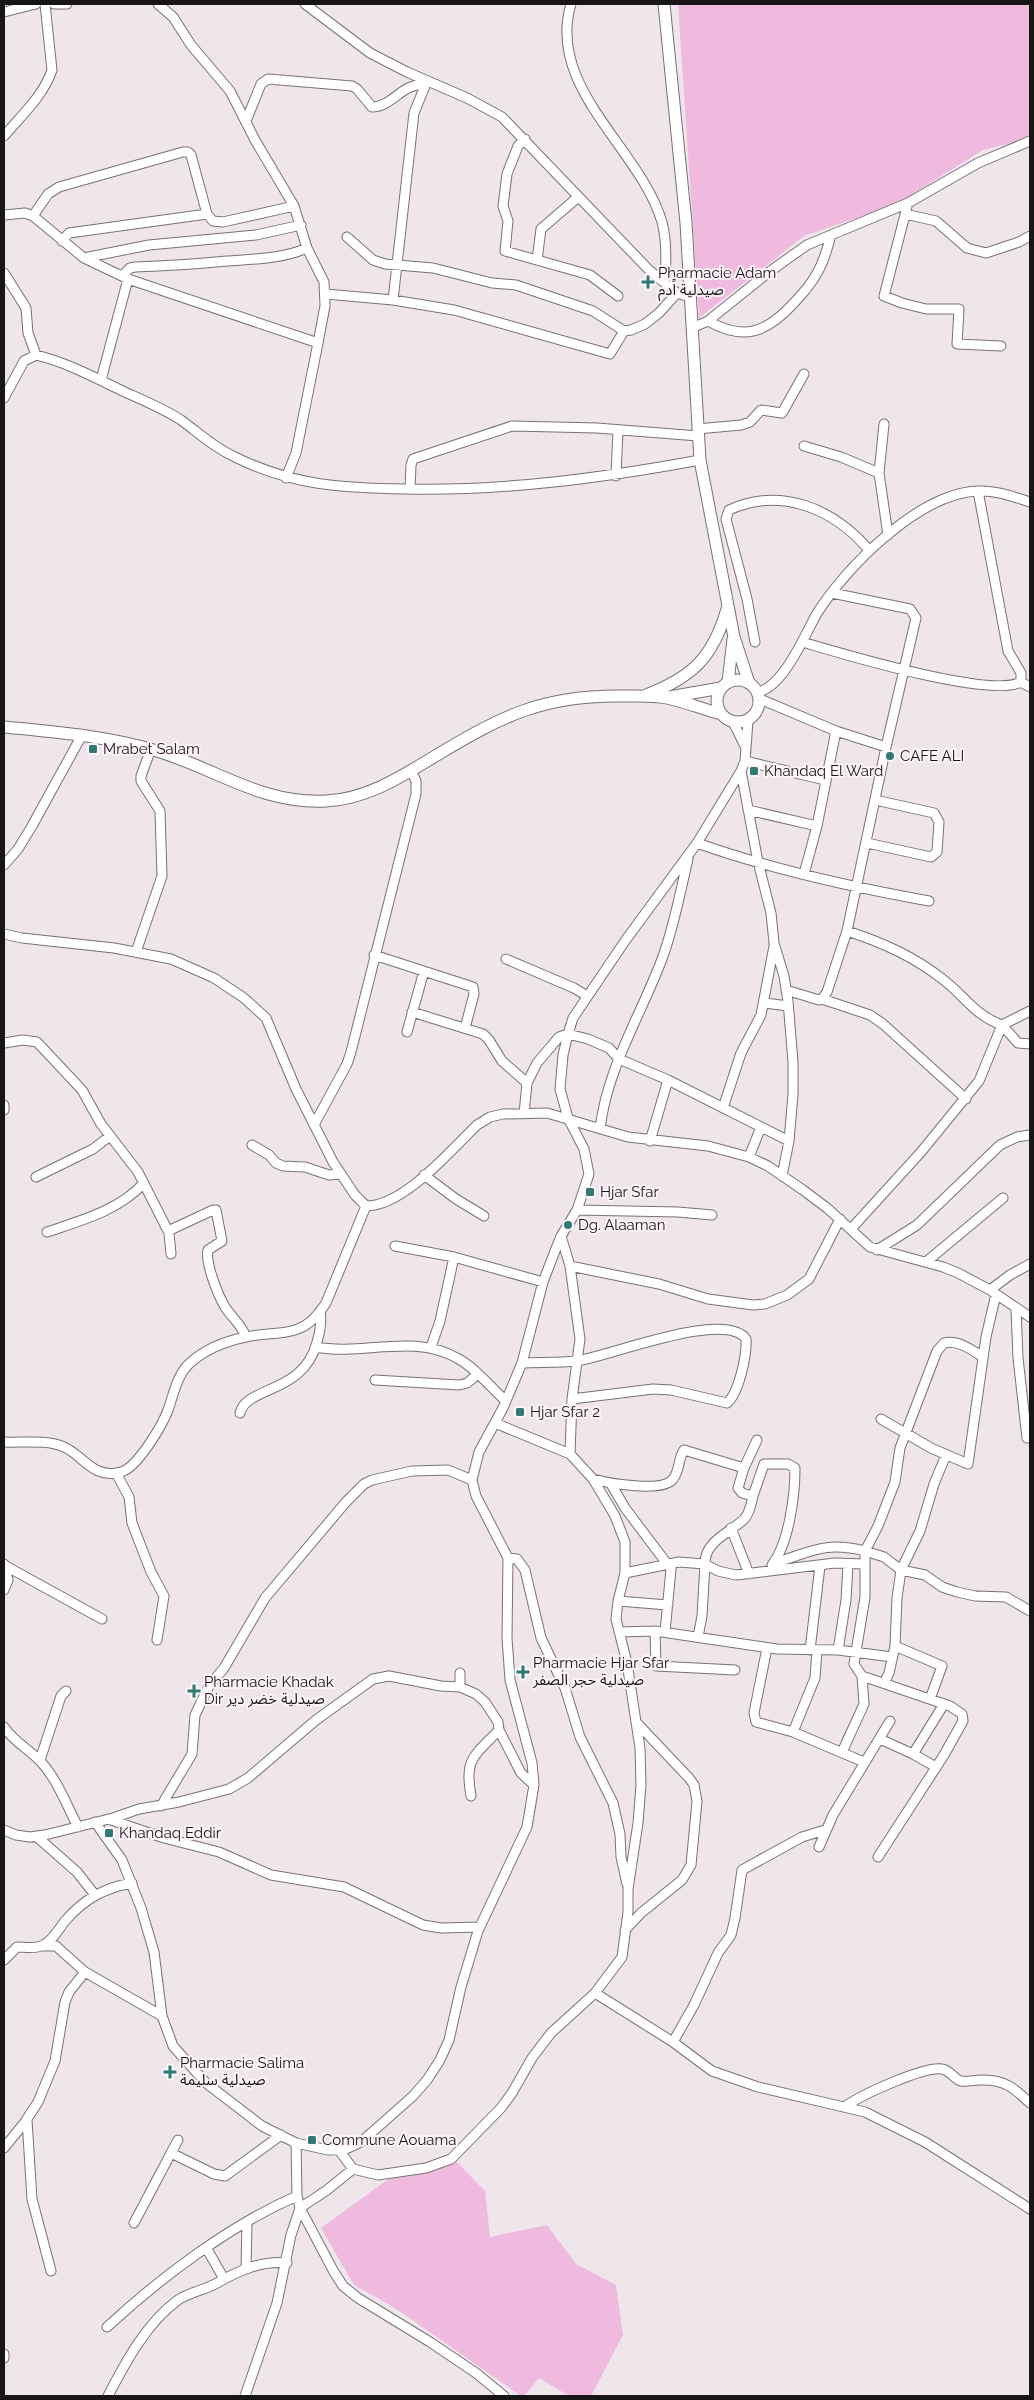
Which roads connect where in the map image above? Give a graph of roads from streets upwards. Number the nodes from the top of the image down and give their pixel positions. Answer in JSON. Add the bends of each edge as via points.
{"nodes":[{"id":1,"x":36,"y":4,"type":"edge"},
{"id":2,"x":45,"y":4,"type":"edge"},
{"id":3,"x":54,"y":4,"type":"edge"},
{"id":4,"x":67,"y":4,"type":"edge"},
{"id":5,"x":158,"y":4,"type":"edge"},
{"id":6,"x":304,"y":4,"type":"edge"},
{"id":7,"x":571,"y":4,"type":"edge"},
{"id":8,"x":664,"y":4,"type":"edge"},
{"id":9,"x":4,"y":12,"type":"edge"},
{"id":10,"x":426,"y":83,"type":"junction"},
{"id":11,"x":246,"y":122,"type":"junction"},
{"id":12,"x":4,"y":136,"type":"edge"},
{"id":13,"x":525,"y":140,"type":"junction"},
{"id":14,"x":1030,"y":141,"type":"edge"},
{"id":15,"x":578,"y":198,"type":"junction"},
{"id":16,"x":908,"y":204,"type":"junction"},
{"id":17,"x":294,"y":206,"type":"junction"},
{"id":18,"x":207,"y":214,"type":"junction"},
{"id":19,"x":905,"y":214,"type":"junction"},
{"id":20,"x":4,"y":215,"type":"edge"},
{"id":21,"x":33,"y":216,"type":"junction"},
{"id":22,"x":301,"y":225,"type":"junction"},
{"id":23,"x":831,"y":235,"type":"junction"},
{"id":24,"x":1030,"y":236,"type":"edge"},
{"id":25,"x":347,"y":237,"type":"dead end"},
{"id":26,"x":62,"y":241,"type":"junction"},
{"id":27,"x":307,"y":248,"type":"junction"},
{"id":28,"x":84,"y":258,"type":"junction"},
{"id":29,"x":537,"y":260,"type":"junction"},
{"id":30,"x":396,"y":266,"type":"junction"},
{"id":31,"x":4,"y":273,"type":"edge"},
{"id":32,"x":125,"y":277,"type":"junction"},
{"id":33,"x":665,"y":283,"type":"junction"},
{"id":34,"x":678,"y":293,"type":"junction"},
{"id":35,"x":326,"y":294,"type":"junction"},
{"id":36,"x":618,"y":296,"type":"dead end"},
{"id":37,"x":690,"y":297,"type":"junction"},
{"id":38,"x":393,"y":300,"type":"junction"},
{"id":39,"x":708,"y":321,"type":"junction"},
{"id":40,"x":692,"y":328,"type":"junction"},
{"id":41,"x":624,"y":331,"type":"junction"},
{"id":42,"x":318,"y":343,"type":"junction"},
{"id":43,"x":1001,"y":346,"type":"dead end"},
{"id":44,"x":36,"y":355,"type":"junction"},
{"id":45,"x":804,"y":374,"type":"dead end"},
{"id":46,"x":101,"y":380,"type":"junction"},
{"id":47,"x":4,"y":398,"type":"edge"},
{"id":48,"x":884,"y":424,"type":"dead end"},
{"id":49,"x":618,"y":430,"type":"junction"},
{"id":50,"x":697,"y":433,"type":"junction"},
{"id":51,"x":804,"y":446,"type":"dead end"},
{"id":52,"x":700,"y":460,"type":"junction"},
{"id":53,"x":879,"y":473,"type":"junction"},
{"id":54,"x":616,"y":476,"type":"junction"},
{"id":55,"x":286,"y":478,"type":"junction"},
{"id":56,"x":410,"y":489,"type":"junction"},
{"id":57,"x":978,"y":491,"type":"junction"},
{"id":58,"x":1030,"y":502,"type":"edge"},
{"id":59,"x":888,"y":535,"type":"junction"},
{"id":60,"x":731,"y":539,"type":"junction"},
{"id":61,"x":716,"y":542,"type":"junction"},
{"id":62,"x":869,"y":550,"type":"junction"},
{"id":63,"x":832,"y":593,"type":"junction"},
{"id":64,"x":728,"y":605,"type":"junction"},
{"id":65,"x":734,"y":637,"type":"junction"},
{"id":66,"x":755,"y":642,"type":"dead end"},
{"id":67,"x":802,"y":642,"type":"junction"},
{"id":68,"x":904,"y":671,"type":"junction"},
{"id":69,"x":1021,"y":682,"type":"junction"},
{"id":70,"x":749,"y":683,"type":"junction"},
{"id":71,"x":725,"y":685,"type":"junction"},
{"id":72,"x":1030,"y":687,"type":"edge"},
{"id":73,"x":642,"y":696,"type":"junction"},
{"id":74,"x":759,"y":696,"type":"junction"},
{"id":75,"x":666,"y":698,"type":"junction"},
{"id":76,"x":721,"y":714,"type":"junction"},
{"id":77,"x":748,"y":720,"type":"junction"},
{"id":78,"x":733,"y":722,"type":"junction"},
{"id":79,"x":4,"y":727,"type":"edge"},
{"id":80,"x":836,"y":731,"type":"junction"},
{"id":81,"x":82,"y":735,"type":"junction"},
{"id":82,"x":745,"y":746,"type":"junction"},
{"id":83,"x":886,"y":747,"type":"junction"},
{"id":84,"x":151,"y":749,"type":"junction"},
{"id":85,"x":744,"y":761,"type":"junction"},
{"id":86,"x":411,"y":771,"type":"junction"},
{"id":87,"x":742,"y":771,"type":"junction"},
{"id":88,"x":825,"y":780,"type":"junction"},
{"id":89,"x":875,"y":800,"type":"junction"},
{"id":90,"x":748,"y":810,"type":"junction"},
{"id":91,"x":817,"y":826,"type":"junction"},
{"id":92,"x":867,"y":843,"type":"junction"},
{"id":93,"x":697,"y":844,"type":"junction"},
{"id":94,"x":689,"y":855,"type":"junction"},
{"id":95,"x":758,"y":862,"type":"junction"},
{"id":96,"x":4,"y":865,"type":"edge"},
{"id":97,"x":804,"y":874,"type":"junction"},
{"id":98,"x":857,"y":888,"type":"junction"},
{"id":99,"x":929,"y":901,"type":"dead end"},
{"id":100,"x":847,"y":931,"type":"junction"},
{"id":101,"x":4,"y":934,"type":"edge"},
{"id":102,"x":774,"y":943,"type":"junction"},
{"id":103,"x":136,"y":952,"type":"junction"},
{"id":104,"x":374,"y":955,"type":"junction"},
{"id":105,"x":506,"y":959,"type":"dead end"},
{"id":106,"x":424,"y":971,"type":"junction"},
{"id":107,"x":786,"y":990,"type":"junction"},
{"id":108,"x":587,"y":996,"type":"junction"},
{"id":109,"x":822,"y":999,"type":"junction"},
{"id":110,"x":765,"y":1003,"type":"junction"},
{"id":111,"x":788,"y":1006,"type":"junction"},
{"id":112,"x":1030,"y":1011,"type":"edge"},
{"id":113,"x":412,"y":1012,"type":"junction"},
{"id":114,"x":1002,"y":1025,"type":"junction"},
{"id":115,"x":465,"y":1028,"type":"junction"},
{"id":116,"x":407,"y":1032,"type":"dead end"},
{"id":117,"x":568,"y":1034,"type":"junction"},
{"id":118,"x":4,"y":1043,"type":"edge"},
{"id":119,"x":1030,"y":1044,"type":"edge"},
{"id":120,"x":619,"y":1059,"type":"junction"},
{"id":121,"x":668,"y":1080,"type":"junction"},
{"id":122,"x":527,"y":1083,"type":"junction"},
{"id":123,"x":966,"y":1099,"type":"junction"},
{"id":124,"x":4,"y":1105,"type":"edge"},
{"id":125,"x":723,"y":1108,"type":"junction"},
{"id":126,"x":4,"y":1110,"type":"edge"},
{"id":127,"x":524,"y":1114,"type":"junction"},
{"id":128,"x":568,"y":1118,"type":"junction"},
{"id":129,"x":315,"y":1123,"type":"junction"},
{"id":130,"x":761,"y":1127,"type":"junction"},
{"id":131,"x":600,"y":1128,"type":"junction"},
{"id":132,"x":1030,"y":1135,"type":"edge"},
{"id":133,"x":110,"y":1136,"type":"junction"},
{"id":134,"x":650,"y":1141,"type":"junction"},
{"id":135,"x":790,"y":1141,"type":"junction"},
{"id":136,"x":252,"y":1145,"type":"dead end"},
{"id":137,"x":749,"y":1157,"type":"junction"},
{"id":138,"x":341,"y":1174,"type":"junction"},
{"id":139,"x":424,"y":1175,"type":"junction"},
{"id":140,"x":782,"y":1176,"type":"junction"},
{"id":141,"x":36,"y":1177,"type":"dead end"},
{"id":142,"x":144,"y":1183,"type":"junction"},
{"id":143,"x":1003,"y":1198,"type":"dead end"},
{"id":144,"x":366,"y":1206,"type":"junction"},
{"id":145,"x":578,"y":1210,"type":"junction"},
{"id":146,"x":712,"y":1215,"type":"dead end"},
{"id":147,"x":484,"y":1216,"type":"dead end"},
{"id":148,"x":840,"y":1219,"type":"junction"},
{"id":149,"x":851,"y":1229,"type":"junction"},
{"id":150,"x":168,"y":1231,"type":"junction"},
{"id":151,"x":47,"y":1232,"type":"dead end"},
{"id":152,"x":561,"y":1236,"type":"junction"},
{"id":153,"x":396,"y":1246,"type":"dead end"},
{"id":154,"x":877,"y":1250,"type":"junction"},
{"id":155,"x":171,"y":1254,"type":"dead end"},
{"id":156,"x":454,"y":1257,"type":"junction"},
{"id":157,"x":926,"y":1262,"type":"junction"},
{"id":158,"x":1030,"y":1264,"type":"edge"},
{"id":159,"x":570,"y":1266,"type":"junction"},
{"id":160,"x":543,"y":1282,"type":"junction"},
{"id":161,"x":993,"y":1292,"type":"junction"},
{"id":162,"x":1016,"y":1309,"type":"junction"},
{"id":163,"x":320,"y":1311,"type":"junction"},
{"id":164,"x":1030,"y":1317,"type":"edge"},
{"id":165,"x":246,"y":1336,"type":"junction"},
{"id":166,"x":316,"y":1347,"type":"junction"},
{"id":167,"x":432,"y":1347,"type":"junction"},
{"id":168,"x":983,"y":1357,"type":"junction"},
{"id":169,"x":577,"y":1360,"type":"junction"},
{"id":170,"x":522,"y":1363,"type":"junction"},
{"id":171,"x":477,"y":1375,"type":"junction"},
{"id":172,"x":375,"y":1380,"type":"dead end"},
{"id":173,"x":572,"y":1399,"type":"junction"},
{"id":174,"x":506,"y":1401,"type":"junction"},
{"id":175,"x":240,"y":1413,"type":"dead end"},
{"id":176,"x":881,"y":1419,"type":"dead end"},
{"id":177,"x":495,"y":1423,"type":"junction"},
{"id":178,"x":906,"y":1432,"type":"junction"},
{"id":179,"x":1027,"y":1438,"type":"dead end"},
{"id":180,"x":757,"y":1440,"type":"dead end"},
{"id":181,"x":4,"y":1442,"type":"edge"},
{"id":182,"x":570,"y":1454,"type":"junction"},
{"id":183,"x":946,"y":1455,"type":"junction"},
{"id":184,"x":744,"y":1468,"type":"junction"},
{"id":185,"x":116,"y":1473,"type":"junction"},
{"id":186,"x":593,"y":1479,"type":"junction"},
{"id":187,"x":472,"y":1480,"type":"junction"},
{"id":188,"x":611,"y":1484,"type":"junction"},
{"id":189,"x":753,"y":1496,"type":"junction"},
{"id":190,"x":731,"y":1528,"type":"junction"},
{"id":191,"x":865,"y":1550,"type":"junction"},
{"id":192,"x":508,"y":1558,"type":"junction"},
{"id":193,"x":774,"y":1563,"type":"junction"},
{"id":194,"x":705,"y":1564,"type":"junction"},
{"id":195,"x":848,"y":1564,"type":"junction"},
{"id":196,"x":865,"y":1564,"type":"junction"},
{"id":197,"x":4,"y":1565,"type":"edge"},
{"id":198,"x":669,"y":1565,"type":"junction"},
{"id":199,"x":820,"y":1566,"type":"junction"},
{"id":200,"x":901,"y":1570,"type":"junction"},
{"id":201,"x":767,"y":1572,"type":"junction"},
{"id":202,"x":625,"y":1573,"type":"junction"},
{"id":203,"x":749,"y":1574,"type":"junction"},
{"id":204,"x":4,"y":1590,"type":"edge"},
{"id":205,"x":618,"y":1602,"type":"junction"},
{"id":206,"x":668,"y":1605,"type":"junction"},
{"id":207,"x":1030,"y":1611,"type":"edge"},
{"id":208,"x":102,"y":1619,"type":"dead end"},
{"id":209,"x":655,"y":1631,"type":"junction"},
{"id":210,"x":619,"y":1632,"type":"junction"},
{"id":211,"x":665,"y":1632,"type":"junction"},
{"id":212,"x":698,"y":1637,"type":"junction"},
{"id":213,"x":158,"y":1640,"type":"dead end"},
{"id":214,"x":895,"y":1646,"type":"junction"},
{"id":215,"x":767,"y":1648,"type":"junction"},
{"id":216,"x":814,"y":1650,"type":"junction"},
{"id":217,"x":838,"y":1650,"type":"junction"},
{"id":218,"x":856,"y":1651,"type":"junction"},
{"id":219,"x":892,"y":1657,"type":"junction"},
{"id":220,"x":734,"y":1670,"type":"dead end"},
{"id":221,"x":460,"y":1673,"type":"dead end"},
{"id":222,"x":862,"y":1676,"type":"junction"},
{"id":223,"x":884,"y":1683,"type":"junction"},
{"id":224,"x":460,"y":1687,"type":"junction"},
{"id":225,"x":66,"y":1691,"type":"dead end"},
{"id":226,"x":930,"y":1699,"type":"junction"},
{"id":227,"x":944,"y":1704,"type":"junction"},
{"id":228,"x":890,"y":1721,"type":"dead end"},
{"id":229,"x":636,"y":1722,"type":"junction"},
{"id":230,"x":4,"y":1727,"type":"edge"},
{"id":231,"x":499,"y":1730,"type":"junction"},
{"id":232,"x":793,"y":1732,"type":"junction"},
{"id":233,"x":880,"y":1739,"type":"junction"},
{"id":234,"x":842,"y":1752,"type":"junction"},
{"id":235,"x":913,"y":1754,"type":"junction"},
{"id":236,"x":40,"y":1760,"type":"junction"},
{"id":237,"x":864,"y":1762,"type":"junction"},
{"id":238,"x":936,"y":1767,"type":"junction"},
{"id":239,"x":534,"y":1785,"type":"junction"},
{"id":240,"x":471,"y":1796,"type":"dead end"},
{"id":241,"x":161,"y":1806,"type":"junction"},
{"id":242,"x":108,"y":1819,"type":"junction"},
{"id":243,"x":96,"y":1822,"type":"junction"},
{"id":244,"x":78,"y":1827,"type":"junction"},
{"id":245,"x":4,"y":1830,"type":"edge"},
{"id":246,"x":825,"y":1830,"type":"junction"},
{"id":247,"x":36,"y":1836,"type":"junction"},
{"id":248,"x":819,"y":1847,"type":"dead end"},
{"id":249,"x":878,"y":1857,"type":"dead end"},
{"id":250,"x":132,"y":1883,"type":"junction"},
{"id":251,"x":628,"y":1889,"type":"junction"},
{"id":252,"x":96,"y":1895,"type":"junction"},
{"id":253,"x":480,"y":1927,"type":"junction"},
{"id":254,"x":624,"y":1930,"type":"junction"},
{"id":255,"x":41,"y":1946,"type":"junction"},
{"id":256,"x":4,"y":1960,"type":"edge"},
{"id":257,"x":85,"y":1972,"type":"junction"},
{"id":258,"x":595,"y":1993,"type":"junction"},
{"id":259,"x":162,"y":2016,"type":"junction"},
{"id":260,"x":673,"y":2042,"type":"junction"},
{"id":261,"x":1030,"y":2103,"type":"edge"},
{"id":262,"x":846,"y":2106,"type":"junction"},
{"id":263,"x":27,"y":2120,"type":"junction"},
{"id":264,"x":281,"y":2135,"type":"junction"},
{"id":265,"x":178,"y":2140,"type":"dead end"},
{"id":266,"x":296,"y":2142,"type":"junction"},
{"id":267,"x":4,"y":2148,"type":"edge"},
{"id":268,"x":338,"y":2149,"type":"junction"},
{"id":269,"x":171,"y":2153,"type":"junction"},
{"id":270,"x":354,"y":2169,"type":"junction"},
{"id":271,"x":297,"y":2196,"type":"junction"},
{"id":272,"x":300,"y":2208,"type":"junction"},
{"id":273,"x":1030,"y":2209,"type":"edge"},
{"id":274,"x":134,"y":2223,"type":"dead end"},
{"id":275,"x":247,"y":2223,"type":"junction"},
{"id":276,"x":207,"y":2249,"type":"junction"},
{"id":277,"x":286,"y":2263,"type":"junction"},
{"id":278,"x":246,"y":2269,"type":"junction"},
{"id":279,"x":51,"y":2271,"type":"dead end"},
{"id":280,"x":224,"y":2279,"type":"junction"},
{"id":281,"x":107,"y":2327,"type":"dead end"},
{"id":282,"x":108,"y":2396,"type":"edge"},
{"id":283,"x":245,"y":2396,"type":"edge"},
{"id":284,"x":504,"y":2396,"type":"edge"}],
"edges":[{"from":1,"to":9,"type":"street"},
{"from":2,"to":12,"type":"street","via":[[52,60],[50,75]]},
{"from":3,"to":4,"type":"street"},
{"from":5,"to":11,"type":"street","via":[[173,17],[191,45],[220,78]]},
{"from":6,"to":10,"type":"street","via":[[358,46]]},
{"from":7,"to":33,"type":"street","via":[[566,24],[572,63],[590,104],[628,158],[658,212],[664,235]]},
{"from":8,"to":37,"type":"street","via":[[686,223]]},
{"from":10,"to":11,"type":"street","via":[[406,88],[384,104],[372,107],[357,89],[345,85],[268,79],[261,84]]},
{"from":10,"to":13,"type":"street","via":[[502,117]]},
{"from":10,"to":30,"type":"street","via":[[414,113]]},
{"from":11,"to":17,"type":"street"},
{"from":13,"to":15,"type":"street"},
{"from":13,"to":29,"type":"street","via":[[514,155],[507,174],[503,206],[508,221],[505,251]]},
{"from":14,"to":16,"type":"street","via":[[978,163]]},
{"from":15,"to":29,"type":"street","via":[[541,229]]},
{"from":15,"to":33,"type":"street"},
{"from":16,"to":19,"type":"street"},
{"from":16,"to":23,"type":"street"},
{"from":17,"to":18,"type":"street","via":[[223,222],[213,221]]},
{"from":17,"to":22,"type":"street"},
{"from":18,"to":21,"type":"street","via":[[191,155],[183,152],[59,187],[48,194]]},
{"from":18,"to":26,"type":"street","via":[[69,234]]},
{"from":19,"to":24,"type":"street","via":[[936,221],[967,248],[986,252]]},
{"from":19,"to":43,"type":"street","via":[[884,296],[926,309],[959,309],[957,344]]},
{"from":20,"to":21,"type":"street","via":[[25,213]]},
{"from":21,"to":26,"type":"street"},
{"from":22,"to":27,"type":"street"},
{"from":22,"to":28,"type":"street","via":[[256,235],[149,245]]},
{"from":23,"to":39,"type":"street","via":[[795,252]]},
{"from":23,"to":39,"type":"street","via":[[827,252],[811,285],[774,322],[739,332],[725,330]]},
{"from":25,"to":30,"type":"street","via":[[373,260]]},
{"from":26,"to":28,"type":"street"},
{"from":27,"to":32,"type":"street","via":[[261,259],[135,267],[128,269]]},
{"from":27,"to":35,"type":"street","via":[[324,282]]},
{"from":28,"to":32,"type":"street"},
{"from":29,"to":36,"type":"street","via":[[590,275]]},
{"from":30,"to":38,"type":"street"},
{"from":30,"to":41,"type":"street","via":[[433,268],[492,283],[516,285],[594,311]]},
{"from":31,"to":44,"type":"street","via":[[26,308],[28,333]]},
{"from":32,"to":42,"type":"street"},
{"from":32,"to":46,"type":"street"},
{"from":33,"to":34,"type":"street"},
{"from":34,"to":37,"type":"street"},
{"from":34,"to":41,"type":"street","via":[[644,324]]},
{"from":35,"to":38,"type":"street"},
{"from":35,"to":42,"type":"street"},
{"from":37,"to":40,"type":"street"},
{"from":38,"to":41,"type":"street","via":[[454,310],[610,354]]},
{"from":39,"to":40,"type":"street"},
{"from":40,"to":50,"type":"street"},
{"from":42,"to":55,"type":"street","via":[[296,453]]},
{"from":44,"to":46,"type":"street","via":[[62,362]]},
{"from":44,"to":47,"type":"street","via":[[24,361]]},
{"from":45,"to":50,"type":"street","via":[[782,413],[761,410],[750,422]]},
{"from":46,"to":55,"type":"street","via":[[166,411],[218,449]]},
{"from":48,"to":53,"type":"street"},
{"from":49,"to":50,"type":"street"},
{"from":49,"to":54,"type":"street"},
{"from":49,"to":56,"type":"street","via":[[524,425],[495,430],[413,459]]},
{"from":50,"to":52,"type":"street"},
{"from":51,"to":53,"type":"street"},
{"from":52,"to":54,"type":"street"},
{"from":52,"to":61,"type":"street"},
{"from":53,"to":59,"type":"street"},
{"from":54,"to":56,"type":"street","via":[[498,488]]},
{"from":55,"to":56,"type":"street","via":[[342,487]]},
{"from":57,"to":58,"type":"street"},
{"from":57,"to":59,"type":"street","via":[[959,495],[920,512]]},
{"from":57,"to":69,"type":"street","via":[[1008,651],[1021,673]]},
{"from":59,"to":62,"type":"street"},
{"from":60,"to":61,"type":"street"},
{"from":60,"to":62,"type":"street","via":[[726,519],[730,510],[763,500],[782,499],[805,505],[835,520],[857,536]]},
{"from":60,"to":66,"type":"street"},
{"from":61,"to":64,"type":"street"},
{"from":62,"to":63,"type":"street"},
{"from":63,"to":67,"type":"street"},
{"from":63,"to":68,"type":"street","via":[[913,611],[916,618]]},
{"from":64,"to":65,"type":"street"},
{"from":64,"to":73,"type":"street","via":[[720,633],[701,664]]},
{"from":65,"to":70,"type":"street"},
{"from":65,"to":71,"type":"street"},
{"from":67,"to":68,"type":"street"},
{"from":67,"to":74,"type":"street","via":[[773,685]]},
{"from":68,"to":69,"type":"street","via":[[990,685],[1013,686]]},
{"from":68,"to":83,"type":"street"},
{"from":69,"to":72,"type":"street"},
{"from":70,"to":71,"type":"street","via":[[742,680]]},
{"from":70,"to":74,"type":"street"},
{"from":71,"to":75,"type":"street"},
{"from":71,"to":76,"type":"street","via":[[717,701]]},
{"from":73,"to":75,"type":"street"},
{"from":73,"to":86,"type":"street","via":[[578,696],[535,705],[489,726]]},
{"from":74,"to":77,"type":"street","via":[[757,712]]},
{"from":74,"to":80,"type":"street"},
{"from":75,"to":76,"type":"street"},
{"from":76,"to":78,"type":"street"},
{"from":77,"to":78,"type":"street"},
{"from":77,"to":82,"type":"street"},
{"from":78,"to":82,"type":"street"},
{"from":79,"to":81,"type":"street"},
{"from":80,"to":83,"type":"street"},
{"from":80,"to":88,"type":"street"},
{"from":81,"to":84,"type":"street"},
{"from":81,"to":96,"type":"street","via":[[32,826]]},
{"from":82,"to":85,"type":"street"},
{"from":83,"to":89,"type":"street"},
{"from":84,"to":86,"type":"street","via":[[258,792],[284,799],[352,798]]},
{"from":84,"to":103,"type":"street","via":[[141,781],[160,811],[162,876]]},
{"from":85,"to":87,"type":"street"},
{"from":85,"to":88,"type":"street"},
{"from":86,"to":104,"type":"street","via":[[416,781],[416,794]]},
{"from":87,"to":90,"type":"street"},
{"from":87,"to":93,"type":"street"},
{"from":88,"to":91,"type":"street"},
{"from":89,"to":92,"type":"street"},
{"from":89,"to":92,"type":"street","via":[[934,813],[939,822],[937,852],[930,857]]},
{"from":90,"to":91,"type":"street"},
{"from":90,"to":95,"type":"street"},
{"from":91,"to":97,"type":"street"},
{"from":92,"to":98,"type":"street"},
{"from":93,"to":94,"type":"street"},
{"from":93,"to":95,"type":"street"},
{"from":94,"to":108,"type":"street"},
{"from":94,"to":120,"type":"street","via":[[668,943]]},
{"from":95,"to":97,"type":"street"},
{"from":95,"to":102,"type":"street","via":[[771,914]]},
{"from":97,"to":98,"type":"street"},
{"from":98,"to":99,"type":"street"},
{"from":98,"to":100,"type":"street"},
{"from":100,"to":109,"type":"street"},
{"from":100,"to":114,"type":"street","via":[[911,956],[954,988],[978,1013]]},
{"from":101,"to":103,"type":"street"},
{"from":102,"to":107,"type":"street"},
{"from":102,"to":110,"type":"street"},
{"from":103,"to":129,"type":"street","via":[[188,966],[228,986],[259,1009],[273,1028],[296,1089]]},
{"from":104,"to":106,"type":"street"},
{"from":104,"to":129,"type":"street","via":[[347,1064]]},
{"from":105,"to":108,"type":"street"},
{"from":106,"to":113,"type":"street"},
{"from":106,"to":115,"type":"street","via":[[473,987]]},
{"from":107,"to":109,"type":"street"},
{"from":107,"to":111,"type":"street"},
{"from":108,"to":117,"type":"street","via":[[573,1018]]},
{"from":109,"to":123,"type":"street","via":[[870,1015],[883,1024]]},
{"from":110,"to":111,"type":"street"},
{"from":110,"to":125,"type":"street","via":[[741,1053]]},
{"from":111,"to":135,"type":"street","via":[[793,1062]]},
{"from":112,"to":114,"type":"street"},
{"from":113,"to":115,"type":"street"},
{"from":113,"to":116,"type":"street"},
{"from":114,"to":119,"type":"street","via":[[1018,1043]]},
{"from":114,"to":123,"type":"street","via":[[979,1082]]},
{"from":115,"to":122,"type":"street","via":[[486,1036],[496,1054]]},
{"from":117,"to":120,"type":"street","via":[[609,1048]]},
{"from":117,"to":122,"type":"street","via":[[559,1037],[537,1063]]},
{"from":117,"to":128,"type":"street","via":[[560,1089]]},
{"from":118,"to":133,"type":"street","via":[[37,1042],[82,1090]]},
{"from":120,"to":121,"type":"street"},
{"from":120,"to":131,"type":"street","via":[[603,1105]]},
{"from":121,"to":125,"type":"street"},
{"from":121,"to":134,"type":"street"},
{"from":122,"to":127,"type":"street"},
{"from":123,"to":149,"type":"street"},
{"from":124,"to":126,"type":"street"},
{"from":125,"to":130,"type":"street"},
{"from":127,"to":128,"type":"street","via":[[547,1113]]},
{"from":127,"to":139,"type":"street","via":[[490,1117]]},
{"from":128,"to":131,"type":"street"},
{"from":128,"to":145,"type":"street","via":[[584,1149],[589,1174]]},
{"from":129,"to":138,"type":"street"},
{"from":130,"to":135,"type":"street"},
{"from":130,"to":137,"type":"street"},
{"from":131,"to":134,"type":"street"},
{"from":132,"to":154,"type":"street","via":[[1000,1145],[917,1225]]},
{"from":133,"to":141,"type":"street"},
{"from":133,"to":142,"type":"street","via":[[134,1164]]},
{"from":134,"to":137,"type":"street","via":[[708,1146]]},
{"from":135,"to":140,"type":"street"},
{"from":136,"to":138,"type":"street","via":[[283,1166]]},
{"from":137,"to":140,"type":"street"},
{"from":138,"to":144,"type":"street","via":[[355,1196]]},
{"from":139,"to":144,"type":"street","via":[[396,1196],[375,1206]]},
{"from":139,"to":147,"type":"street","via":[[456,1200]]},
{"from":140,"to":148,"type":"street"},
{"from":142,"to":150,"type":"street"},
{"from":142,"to":151,"type":"street","via":[[122,1202],[101,1214]]},
{"from":143,"to":157,"type":"street"},
{"from":144,"to":163,"type":"street"},
{"from":145,"to":146,"type":"street"},
{"from":145,"to":152,"type":"street"},
{"from":148,"to":149,"type":"street"},
{"from":148,"to":159,"type":"street","via":[[809,1279],[778,1300],[765,1304],[708,1299],[659,1284]]},
{"from":149,"to":154,"type":"street","via":[[861,1241]]},
{"from":150,"to":155,"type":"street"},
{"from":150,"to":165,"type":"street","via":[[216,1210],[222,1241],[208,1250],[208,1258],[223,1302]]},
{"from":152,"to":159,"type":"street"},
{"from":152,"to":160,"type":"street"},
{"from":153,"to":156,"type":"street"},
{"from":154,"to":157,"type":"street"},
{"from":156,"to":160,"type":"street"},
{"from":156,"to":167,"type":"street"},
{"from":157,"to":161,"type":"street","via":[[958,1273]]},
{"from":158,"to":161,"type":"street","via":[[1010,1275]]},
{"from":159,"to":169,"type":"street","via":[[580,1339]]},
{"from":160,"to":170,"type":"street"},
{"from":161,"to":162,"type":"street"},
{"from":161,"to":168,"type":"street"},
{"from":162,"to":164,"type":"street"},
{"from":162,"to":179,"type":"street"},
{"from":163,"to":165,"type":"street","via":[[308,1324],[295,1330]]},
{"from":163,"to":166,"type":"street"},
{"from":165,"to":185,"type":"street","via":[[223,1343],[189,1364],[175,1386],[168,1412],[139,1458],[131,1468]]},
{"from":166,"to":167,"type":"street","via":[[335,1351],[416,1345]]},
{"from":166,"to":175,"type":"street","via":[[307,1366],[295,1378],[246,1402]]},
{"from":167,"to":171,"type":"street","via":[[458,1358]]},
{"from":168,"to":178,"type":"street","via":[[952,1342],[941,1345]]},
{"from":168,"to":183,"type":"street","via":[[969,1462],[965,1464]]},
{"from":169,"to":170,"type":"street"},
{"from":169,"to":173,"type":"street"},
{"from":169,"to":173,"type":"street","via":[[706,1329],[738,1332],[746,1339],[741,1375],[727,1403],[653,1389]]},
{"from":170,"to":174,"type":"street"},
{"from":171,"to":172,"type":"street","via":[[459,1385]]},
{"from":171,"to":174,"type":"street"},
{"from":173,"to":182,"type":"street"},
{"from":174,"to":177,"type":"street"},
{"from":176,"to":178,"type":"street"},
{"from":177,"to":182,"type":"street"},
{"from":177,"to":187,"type":"street","via":[[479,1452]]},
{"from":178,"to":183,"type":"street"},
{"from":178,"to":191,"type":"street","via":[[894,1482],[878,1526]]},
{"from":180,"to":184,"type":"street"},
{"from":181,"to":185,"type":"street","via":[[57,1444],[66,1447],[84,1464],[106,1473]]},
{"from":182,"to":186,"type":"street"},
{"from":183,"to":200,"type":"street","via":[[920,1532]]},
{"from":184,"to":188,"type":"street","via":[[684,1450],[675,1477],[669,1483],[658,1486]]},
{"from":184,"to":189,"type":"street","via":[[738,1488],[742,1493]]},
{"from":185,"to":213,"type":"street","via":[[129,1497],[132,1522],[151,1572],[164,1596]]},
{"from":186,"to":188,"type":"street"},
{"from":186,"to":202,"type":"street","via":[[622,1530]]},
{"from":187,"to":192,"type":"street","via":[[476,1496]]},
{"from":187,"to":241,"type":"street","via":[[448,1470],[412,1471],[372,1480],[351,1497],[265,1598],[224,1668],[209,1686],[196,1715],[192,1754]]},
{"from":188,"to":198,"type":"street","via":[[625,1508]]},
{"from":189,"to":190,"type":"street","via":[[746,1516]]},
{"from":189,"to":193,"type":"street","via":[[764,1464],[794,1466],[791,1510]]},
{"from":190,"to":194,"type":"street","via":[[720,1536],[705,1556]]},
{"from":190,"to":203,"type":"street"},
{"from":191,"to":193,"type":"street","via":[[822,1547]]},
{"from":191,"to":196,"type":"street"},
{"from":191,"to":200,"type":"street","via":[[884,1557]]},
{"from":192,"to":239,"type":"street","via":[[510,1680],[532,1763]]},
{"from":192,"to":251,"type":"street","via":[[517,1559],[525,1570],[541,1638],[565,1688],[580,1736],[613,1803]]},
{"from":193,"to":201,"type":"street"},
{"from":194,"to":198,"type":"street","via":[[679,1562]]},
{"from":194,"to":203,"type":"street","via":[[718,1571]]},
{"from":194,"to":212,"type":"street"},
{"from":195,"to":196,"type":"street"},
{"from":195,"to":199,"type":"street"},
{"from":195,"to":217,"type":"street"},
{"from":196,"to":218,"type":"street","via":[[865,1596]]},
{"from":197,"to":204,"type":"street","via":[[8,1580]]},
{"from":197,"to":208,"type":"street"},
{"from":198,"to":202,"type":"street"},
{"from":198,"to":206,"type":"street"},
{"from":199,"to":201,"type":"street"},
{"from":199,"to":216,"type":"street"},
{"from":200,"to":207,"type":"street","via":[[925,1576],[957,1592],[975,1596],[1006,1596]]},
{"from":200,"to":214,"type":"street"},
{"from":201,"to":203,"type":"street"},
{"from":202,"to":205,"type":"street"},
{"from":205,"to":206,"type":"street"},
{"from":205,"to":210,"type":"street","via":[[616,1619]]},
{"from":206,"to":211,"type":"street"},
{"from":209,"to":210,"type":"street"},
{"from":209,"to":211,"type":"street"},
{"from":209,"to":220,"type":"street","via":[[656,1666]]},
{"from":210,"to":229,"type":"street"},
{"from":211,"to":212,"type":"street"},
{"from":212,"to":215,"type":"street"},
{"from":214,"to":219,"type":"street"},
{"from":214,"to":226,"type":"street","via":[[942,1666]]},
{"from":215,"to":216,"type":"street"},
{"from":215,"to":232,"type":"street","via":[[754,1718],[756,1722]]},
{"from":216,"to":217,"type":"street"},
{"from":216,"to":232,"type":"street","via":[[815,1678]]},
{"from":217,"to":218,"type":"street"},
{"from":218,"to":219,"type":"street"},
{"from":218,"to":222,"type":"street","via":[[854,1664]]},
{"from":219,"to":223,"type":"street"},
{"from":221,"to":224,"type":"street"},
{"from":222,"to":223,"type":"street"},
{"from":222,"to":234,"type":"street","via":[[863,1708]]},
{"from":223,"to":226,"type":"street"},
{"from":224,"to":231,"type":"street","via":[[476,1694],[484,1702],[498,1722]]},
{"from":224,"to":241,"type":"street","via":[[389,1676],[377,1678],[316,1720],[248,1778],[230,1789]]},
{"from":225,"to":236,"type":"street","via":[[61,1696]]},
{"from":226,"to":227,"type":"street"},
{"from":227,"to":235,"type":"street"},
{"from":227,"to":238,"type":"street","via":[[962,1714],[963,1721]]},
{"from":228,"to":233,"type":"street"},
{"from":229,"to":251,"type":"street","via":[[641,1785]]},
{"from":229,"to":254,"type":"street","via":[[690,1778],[697,1801],[691,1865],[682,1880]]},
{"from":230,"to":236,"type":"street","via":[[18,1744]]},
{"from":231,"to":239,"type":"street","via":[[521,1773]]},
{"from":231,"to":240,"type":"street","via":[[468,1766]]},
{"from":232,"to":234,"type":"street"},
{"from":233,"to":235,"type":"street"},
{"from":233,"to":237,"type":"street"},
{"from":234,"to":237,"type":"street"},
{"from":235,"to":238,"type":"street"},
{"from":236,"to":244,"type":"street"},
{"from":237,"to":246,"type":"street"},
{"from":238,"to":249,"type":"street"},
{"from":239,"to":253,"type":"street","via":[[527,1827]]},
{"from":241,"to":242,"type":"street"},
{"from":242,"to":243,"type":"street"},
{"from":242,"to":253,"type":"street","via":[[219,1852],[277,1877],[344,1887],[423,1925]]},
{"from":243,"to":244,"type":"street"},
{"from":243,"to":250,"type":"street","via":[[122,1860]]},
{"from":244,"to":247,"type":"street"},
{"from":245,"to":247,"type":"street","via":[[16,1835]]},
{"from":246,"to":248,"type":"street"},
{"from":246,"to":260,"type":"street","via":[[802,1837],[742,1870],[731,1935],[718,1953]]},
{"from":247,"to":252,"type":"street","via":[[77,1872]]},
{"from":250,"to":252,"type":"street"},
{"from":250,"to":259,"type":"street","via":[[154,1952]]},
{"from":251,"to":254,"type":"street"},
{"from":252,"to":255,"type":"street","via":[[73,1912]]},
{"from":253,"to":268,"type":"street","via":[[440,2060],[412,2096],[374,2131],[361,2142]]},
{"from":254,"to":258,"type":"street","via":[[622,1957]]},
{"from":255,"to":256,"type":"street","via":[[17,1947]]},
{"from":255,"to":257,"type":"street","via":[[56,1946]]},
{"from":257,"to":259,"type":"street"},
{"from":257,"to":263,"type":"street","via":[[65,2002],[54,2061],[38,2102]]},
{"from":258,"to":260,"type":"street"},
{"from":258,"to":270,"type":"street","via":[[551,2033],[501,2108],[451,2159],[426,2168],[378,2175]]},
{"from":259,"to":264,"type":"street","via":[[173,2046],[206,2083],[262,2126]]},
{"from":260,"to":262,"type":"street","via":[[704,2067],[729,2078],[793,2096]]},
{"from":261,"to":262,"type":"street","via":[[1002,2081],[960,2080],[947,2070],[938,2069],[878,2088]]},
{"from":262,"to":273,"type":"street","via":[[906,2132]]},
{"from":263,"to":267,"type":"street"},
{"from":263,"to":279,"type":"street","via":[[32,2199]]},
{"from":264,"to":266,"type":"street"},
{"from":264,"to":269,"type":"street","via":[[225,2176]]},
{"from":265,"to":269,"type":"street"},
{"from":266,"to":268,"type":"street","via":[[313,2148]]},
{"from":266,"to":271,"type":"street"},
{"from":268,"to":270,"type":"street"},
{"from":269,"to":274,"type":"street"},
{"from":270,"to":272,"type":"street"},
{"from":271,"to":272,"type":"street"},
{"from":271,"to":275,"type":"street"},
{"from":272,"to":277,"type":"street"},
{"from":272,"to":284,"type":"street","via":[[343,2286],[476,2373]]},
{"from":275,"to":276,"type":"street"},
{"from":275,"to":278,"type":"street"},
{"from":276,"to":280,"type":"street"},
{"from":276,"to":281,"type":"street","via":[[155,2285]]},
{"from":277,"to":278,"type":"street"},
{"from":277,"to":283,"type":"street","via":[[277,2303]]},
{"from":278,"to":280,"type":"street"},
{"from":280,"to":282,"type":"street","via":[[187,2295],[170,2307],[148,2332]]}]}
